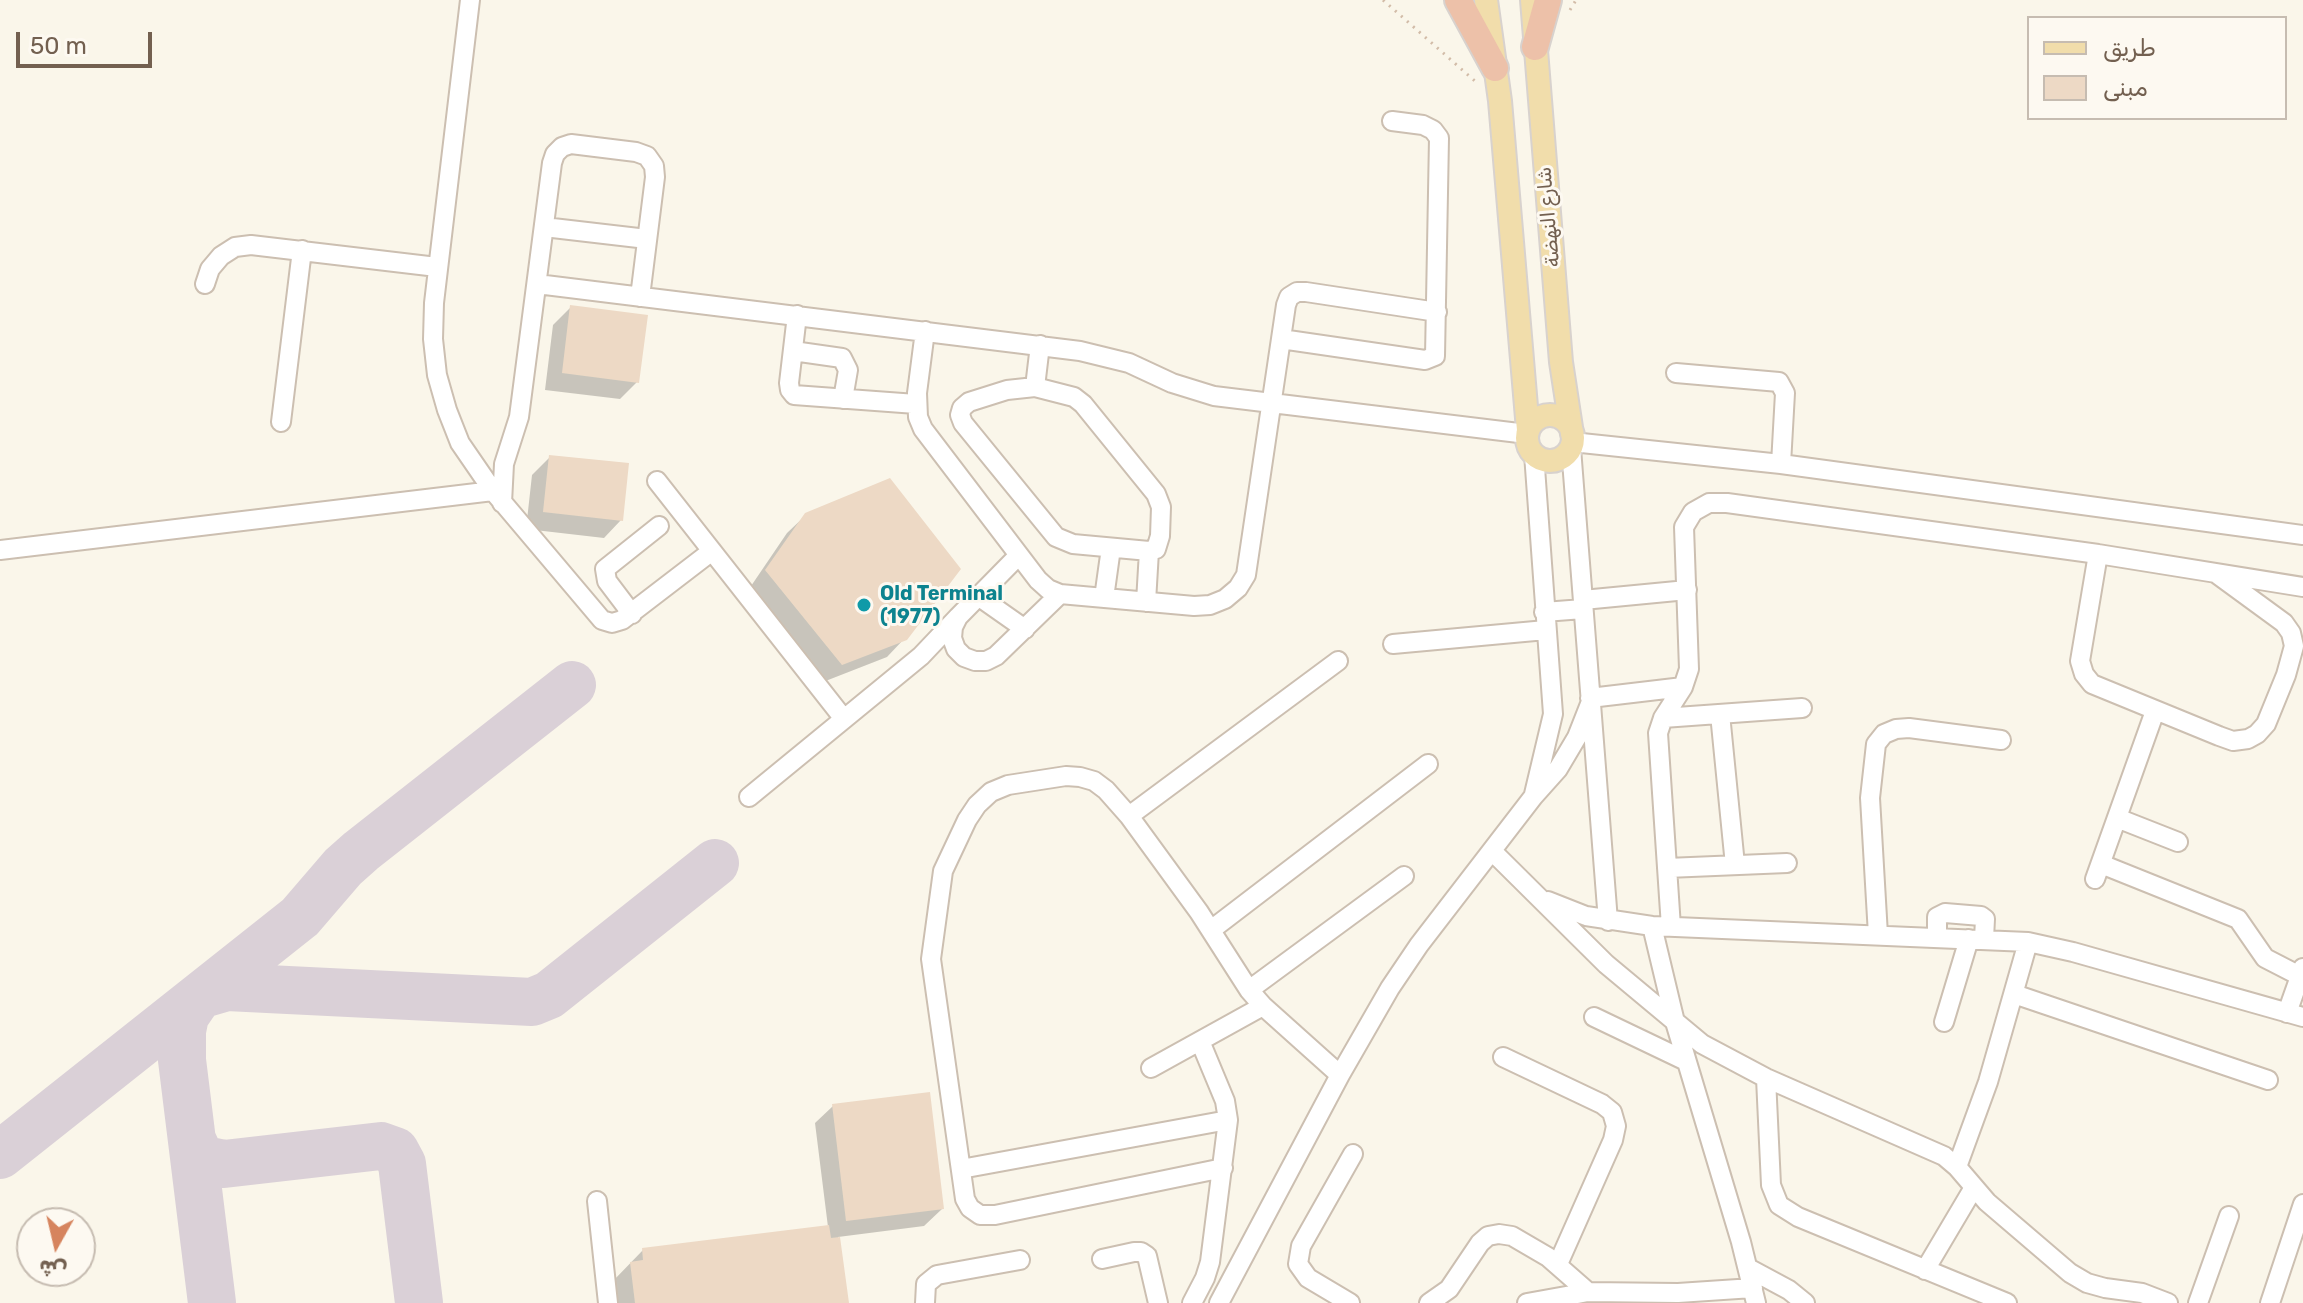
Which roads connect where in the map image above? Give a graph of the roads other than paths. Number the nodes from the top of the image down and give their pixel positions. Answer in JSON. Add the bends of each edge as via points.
{"nodes":[{"id":1,"x":470,"y":0,"type":"edge"},
{"id":2,"x":1458,"y":0,"type":"edge"},
{"id":3,"x":1486,"y":0,"type":"edge"},
{"id":4,"x":1532,"y":0,"type":"edge"},
{"id":5,"x":1548,"y":0,"type":"edge"},
{"id":6,"x":1535,"y":47,"type":"junction"},
{"id":7,"x":1495,"y":68,"type":"junction"},
{"id":8,"x":1392,"y":121,"type":"dead end"},
{"id":9,"x":544,"y":227,"type":"junction"},
{"id":10,"x":647,"y":239,"type":"junction"},
{"id":11,"x":302,"y":250,"type":"junction"},
{"id":12,"x":437,"y":267,"type":"junction"},
{"id":13,"x":205,"y":284,"type":"dead end"},
{"id":14,"x":537,"y":284,"type":"junction"},
{"id":15,"x":640,"y":297,"type":"junction"},
{"id":16,"x":1437,"y":312,"type":"junction"},
{"id":17,"x":797,"y":315,"type":"junction"},
{"id":18,"x":925,"y":331,"type":"junction"},
{"id":19,"x":1281,"y":339,"type":"junction"},
{"id":20,"x":1040,"y":345,"type":"junction"},
{"id":21,"x":793,"y":351,"type":"junction"},
{"id":22,"x":1676,"y":373,"type":"dead end"},
{"id":23,"x":1035,"y":387,"type":"junction"},
{"id":24,"x":843,"y":399,"type":"junction"},
{"id":25,"x":916,"y":404,"type":"junction"},
{"id":26,"x":1272,"y":404,"type":"junction"},
{"id":27,"x":281,"y":422,"type":"dead end"},
{"id":28,"x":1530,"y":439,"type":"junction"},
{"id":29,"x":1572,"y":441,"type":"junction"},
{"id":30,"x":1781,"y":464,"type":"junction"},
{"id":31,"x":657,"y":481,"type":"dead end"},
{"id":32,"x":498,"y":497,"type":"junction"},
{"id":33,"x":659,"y":526,"type":"dead end"},
{"id":34,"x":2303,"y":535,"type":"edge"},
{"id":35,"x":1111,"y":548,"type":"junction"},
{"id":36,"x":0,"y":550,"type":"edge"},
{"id":37,"x":712,"y":551,"type":"junction"},
{"id":38,"x":1149,"y":551,"type":"junction"},
{"id":39,"x":2098,"y":554,"type":"junction"},
{"id":40,"x":1019,"y":555,"type":"junction"},
{"id":41,"x":2214,"y":572,"type":"junction"},
{"id":42,"x":2303,"y":587,"type":"edge"},
{"id":43,"x":1687,"y":590,"type":"junction"},
{"id":44,"x":1060,"y":594,"type":"junction"},
{"id":45,"x":978,"y":596,"type":"junction"},
{"id":46,"x":1104,"y":598,"type":"junction"},
{"id":47,"x":1146,"y":602,"type":"junction"},
{"id":48,"x":1583,"y":604,"type":"junction"},
{"id":49,"x":632,"y":614,"type":"junction"},
{"id":50,"x":958,"y":617,"type":"junction"},
{"id":51,"x":1545,"y":621,"type":"junction"},
{"id":52,"x":1025,"y":629,"type":"junction"},
{"id":53,"x":1393,"y":644,"type":"dead end"},
{"id":54,"x":1338,"y":661,"type":"dead end"},
{"id":55,"x":2295,"y":677,"type":"edge"},
{"id":56,"x":1683,"y":687,"type":"junction"},
{"id":57,"x":1588,"y":707,"type":"junction"},
{"id":58,"x":1802,"y":708,"type":"dead end"},
{"id":59,"x":2155,"y":711,"type":"junction"},
{"id":60,"x":1553,"y":714,"type":"junction"},
{"id":61,"x":1720,"y":714,"type":"junction"},
{"id":62,"x":1663,"y":718,"type":"junction"},
{"id":63,"x":844,"y":719,"type":"junction"},
{"id":64,"x":2001,"y":740,"type":"dead end"},
{"id":65,"x":1428,"y":764,"type":"dead end"},
{"id":66,"x":749,"y":797,"type":"dead end"},
{"id":67,"x":1533,"y":797,"type":"junction"},
{"id":68,"x":1129,"y":816,"type":"junction"},
{"id":69,"x":2117,"y":818,"type":"junction"},
{"id":70,"x":2178,"y":842,"type":"dead end"},
{"id":71,"x":1492,"y":851,"type":"junction"},
{"id":72,"x":1787,"y":863,"type":"dead end"},
{"id":73,"x":1735,"y":865,"type":"junction"},
{"id":74,"x":1667,"y":868,"type":"junction"},
{"id":75,"x":1404,"y":876,"type":"dead end"},
{"id":76,"x":1543,"y":899,"type":"junction"},
{"id":77,"x":1608,"y":921,"type":"junction"},
{"id":78,"x":1652,"y":926,"type":"junction"},
{"id":79,"x":1671,"y":927,"type":"junction"},
{"id":80,"x":1211,"y":930,"type":"junction"},
{"id":81,"x":1878,"y":935,"type":"junction"},
{"id":82,"x":1937,"y":938,"type":"junction"},
{"id":83,"x":1977,"y":939,"type":"junction"},
{"id":84,"x":2028,"y":942,"type":"junction"},
{"id":85,"x":2302,"y":972,"type":"edge"},
{"id":86,"x":1249,"y":990,"type":"junction"},
{"id":87,"x":2014,"y":994,"type":"junction"},
{"id":88,"x":1263,"y":1006,"type":"junction"},
{"id":89,"x":2295,"y":1015,"type":"edge"},
{"id":90,"x":1594,"y":1017,"type":"dead end"},
{"id":91,"x":1675,"y":1022,"type":"junction"},
{"id":92,"x":1944,"y":1022,"type":"dead end"},
{"id":93,"x":1200,"y":1041,"type":"junction"},
{"id":94,"x":1503,"y":1057,"type":"dead end"},
{"id":95,"x":1686,"y":1061,"type":"junction"},
{"id":96,"x":1151,"y":1068,"type":"dead end"},
{"id":97,"x":1340,"y":1075,"type":"junction"},
{"id":98,"x":1766,"y":1078,"type":"junction"},
{"id":99,"x":2268,"y":1080,"type":"dead end"},
{"id":100,"x":1228,"y":1120,"type":"junction"},
{"id":101,"x":1353,"y":1154,"type":"dead end"},
{"id":102,"x":1957,"y":1167,"type":"junction"},
{"id":103,"x":1223,"y":1168,"type":"junction"},
{"id":104,"x":961,"y":1169,"type":"junction"},
{"id":105,"x":1973,"y":1189,"type":"junction"},
{"id":106,"x":597,"y":1201,"type":"dead end"},
{"id":107,"x":2303,"y":1204,"type":"edge"},
{"id":108,"x":2229,"y":1216,"type":"dead end"},
{"id":109,"x":1102,"y":1259,"type":"dead end"},
{"id":110,"x":1020,"y":1260,"type":"dead end"},
{"id":111,"x":1558,"y":1264,"type":"junction"},
{"id":112,"x":1748,"y":1268,"type":"junction"},
{"id":113,"x":1925,"y":1270,"type":"junction"},
{"id":114,"x":1588,"y":1292,"type":"junction"},
{"id":115,"x":1755,"y":1296,"type":"edge"},
{"id":116,"x":608,"y":1303,"type":"edge"},
{"id":117,"x":925,"y":1303,"type":"edge"},
{"id":118,"x":1158,"y":1303,"type":"edge"},
{"id":119,"x":1192,"y":1303,"type":"edge"},
{"id":120,"x":1219,"y":1303,"type":"edge"},
{"id":121,"x":1350,"y":1303,"type":"edge"},
{"id":122,"x":1429,"y":1303,"type":"edge"},
{"id":123,"x":1527,"y":1303,"type":"edge"},
{"id":124,"x":1805,"y":1303,"type":"edge"},
{"id":125,"x":2007,"y":1303,"type":"edge"},
{"id":126,"x":2168,"y":1303,"type":"edge"},
{"id":127,"x":2198,"y":1303,"type":"edge"},
{"id":128,"x":2270,"y":1303,"type":"edge"}],
"edges":[{"from":1,"to":12,"type":"lane"},
{"from":2,"to":7,"type":"highway"},
{"from":3,"to":7,"type":"main road","name":"شارع النهضة"},
{"from":4,"to":6,"type":"main road","name":"شارع النهضة"},
{"from":5,"to":6,"type":"highway"},
{"from":6,"to":29,"type":"main road","name":"شارع النهضة"},
{"from":7,"to":28,"type":"main road","name":"شارع النهضة"},
{"from":8,"to":16,"type":"lane","via":[[1423,125],[1439,138]]},
{"from":9,"to":10,"type":"lane"},
{"from":9,"to":10,"type":"lane","via":[[555,154],[571,144],[647,156],[655,177]]},
{"from":9,"to":14,"type":"lane"},
{"from":10,"to":15,"type":"lane"},
{"from":11,"to":12,"type":"lane"},
{"from":11,"to":13,"type":"lane","via":[[235,247],[215,262]]},
{"from":11,"to":27,"type":"lane"},
{"from":12,"to":32,"type":"lane","via":[[437,375],[460,443]]},
{"from":14,"to":15,"type":"lane"},
{"from":14,"to":32,"type":"lane","via":[[519,417]]},
{"from":15,"to":17,"type":"lane"},
{"from":16,"to":19,"type":"lane","via":[[1297,292],[1286,305]]},
{"from":16,"to":19,"type":"lane","via":[[1436,350],[1430,360]]},
{"from":17,"to":18,"type":"lane"},
{"from":17,"to":21,"type":"lane"},
{"from":18,"to":20,"type":"lane"},
{"from":18,"to":25,"type":"lane"},
{"from":19,"to":26,"type":"lane"},
{"from":20,"to":23,"type":"lane"},
{"from":20,"to":26,"type":"lane","via":[[1105,356],[1192,391]]},
{"from":21,"to":24,"type":"lane","via":[[842,358],[848,370]]},
{"from":21,"to":24,"type":"lane","via":[[789,383],[794,395]]},
{"from":22,"to":30,"type":"lane","via":[[1779,382],[1785,393]]},
{"from":23,"to":35,"type":"lane","via":[[969,402],[962,408],[963,423],[1056,537]]},
{"from":23,"to":38,"type":"lane","via":[[1083,404],[1156,494],[1160,536],[1156,549]]},
{"from":24,"to":25,"type":"lane"},
{"from":25,"to":40,"type":"lane","via":[[923,429]]},
{"from":26,"to":28,"type":"lane"},
{"from":26,"to":47,"type":"lane","via":[[1250,559],[1238,588],[1210,605]]},
{"from":28,"to":29,"type":"main road","via":[[1541,459],[1558,460]]},
{"from":28,"to":29,"type":"main road","via":[[1539,418],[1556,416]]},
{"from":28,"to":51,"type":"lane","name":"شارع النهضة"},
{"from":29,"to":30,"type":"lane"},
{"from":29,"to":48,"type":"lane","name":"شارع النهضة"},
{"from":30,"to":34,"type":"lane"},
{"from":31,"to":37,"type":"lane"},
{"from":32,"to":36,"type":"lane"},
{"from":32,"to":49,"type":"lane","via":[[602,620],[612,623]]},
{"from":33,"to":49,"type":"lane","via":[[605,569],[607,581]]},
{"from":35,"to":38,"type":"lane"},
{"from":35,"to":46,"type":"lane"},
{"from":37,"to":49,"type":"lane"},
{"from":37,"to":63,"type":"lane"},
{"from":38,"to":47,"type":"lane"},
{"from":39,"to":41,"type":"lane"},
{"from":39,"to":43,"type":"lane","via":[[1709,503],[1693,512],[1684,527]]},
{"from":39,"to":59,"type":"lane","via":[[2080,661],[2084,674],[2092,684]]},
{"from":40,"to":44,"type":"lane","via":[[1038,580]]},
{"from":40,"to":45,"type":"lane"},
{"from":41,"to":42,"type":"lane"},
{"from":41,"to":55,"type":"lane","via":[[2284,623],[2294,646]]},
{"from":43,"to":48,"type":"lane"},
{"from":43,"to":56,"type":"lane","via":[[1689,669]]},
{"from":44,"to":46,"type":"lane"},
{"from":44,"to":52,"type":"lane"},
{"from":45,"to":50,"type":"lane"},
{"from":45,"to":52,"type":"lane"},
{"from":46,"to":47,"type":"lane"},
{"from":48,"to":51,"type":"lane"},
{"from":48,"to":57,"type":"lane","name":"شارع النهضة"},
{"from":50,"to":52,"type":"lane","via":[[952,638],[956,649],[975,661],[996,656]]},
{"from":50,"to":63,"type":"lane","via":[[921,656]]},
{"from":51,"to":53,"type":"lane"},
{"from":51,"to":60,"type":"lane","name":"شارع النهضة"},
{"from":54,"to":68,"type":"lane"},
{"from":55,"to":59,"type":"lane","via":[[2266,724],[2248,739],[2233,741]]},
{"from":56,"to":57,"type":"lane"},
{"from":56,"to":62,"type":"lane"},
{"from":57,"to":60,"type":"lane","via":[[1568,720]]},
{"from":57,"to":67,"type":"lane","via":[[1558,769]]},
{"from":57,"to":77,"type":"lane","name":"شارع النهضة"},
{"from":58,"to":61,"type":"lane"},
{"from":59,"to":69,"type":"lane"},
{"from":60,"to":67,"type":"lane","name":"شارع النهضة"},
{"from":61,"to":62,"type":"lane"},
{"from":61,"to":73,"type":"lane"},
{"from":62,"to":74,"type":"lane","via":[[1658,749]]},
{"from":63,"to":66,"type":"lane"},
{"from":64,"to":81,"type":"lane","via":[[1909,728],[1884,734],[1876,744],[1870,798]]},
{"from":65,"to":80,"type":"lane"},
{"from":67,"to":71,"type":"lane"},
{"from":68,"to":80,"type":"lane"},
{"from":68,"to":104,"type":"lane","via":[[1106,790],[1080,777],[1008,785],[977,805],[947,862],[931,959]]},
{"from":69,"to":70,"type":"lane"},
{"from":69,"to":85,"type":"lane","via":[[2098,871],[2238,919],[2265,958]]},
{"from":71,"to":76,"type":"lane"},
{"from":71,"to":97,"type":"lane","via":[[1404,967]]},
{"from":72,"to":73,"type":"lane"},
{"from":73,"to":74,"type":"lane"},
{"from":74,"to":79,"type":"lane"},
{"from":75,"to":86,"type":"lane"},
{"from":76,"to":77,"type":"lane"},
{"from":76,"to":91,"type":"lane","via":[[1606,964]]},
{"from":77,"to":78,"type":"lane"},
{"from":78,"to":79,"type":"lane"},
{"from":78,"to":91,"type":"lane"},
{"from":79,"to":81,"type":"lane"},
{"from":80,"to":86,"type":"lane"},
{"from":81,"to":82,"type":"lane"},
{"from":82,"to":83,"type":"lane"},
{"from":82,"to":83,"type":"lane","via":[[1937,917],[1945,913],[1985,919]]},
{"from":83,"to":84,"type":"lane"},
{"from":83,"to":92,"type":"lane"},
{"from":84,"to":87,"type":"lane"},
{"from":84,"to":89,"type":"lane"},
{"from":85,"to":89,"type":"lane"},
{"from":86,"to":88,"type":"lane"},
{"from":87,"to":99,"type":"lane"},
{"from":87,"to":102,"type":"lane"},
{"from":88,"to":93,"type":"lane"},
{"from":88,"to":97,"type":"lane"},
{"from":90,"to":95,"type":"lane"},
{"from":91,"to":95,"type":"lane"},
{"from":91,"to":98,"type":"lane","via":[[1702,1044]]},
{"from":93,"to":96,"type":"lane"},
{"from":93,"to":100,"type":"lane"},
{"from":94,"to":111,"type":"lane","via":[[1602,1104],[1612,1112],[1616,1126]]},
{"from":95,"to":112,"type":"lane"},
{"from":97,"to":120,"type":"lane"},
{"from":98,"to":102,"type":"lane","via":[[1929,1148]]},
{"from":98,"to":113,"type":"lane","via":[[1771,1185],[1779,1205]]},
{"from":100,"to":103,"type":"lane"},
{"from":100,"to":104,"type":"lane"},
{"from":101,"to":121,"type":"lane","via":[[1301,1246],[1298,1264],[1308,1278]]},
{"from":102,"to":105,"type":"lane"},
{"from":103,"to":104,"type":"lane","via":[[995,1215],[980,1215],[970,1208]]},
{"from":103,"to":119,"type":"lane","via":[[1210,1262]]},
{"from":105,"to":113,"type":"lane"},
{"from":105,"to":126,"type":"lane","via":[[2087,1283]]},
{"from":106,"to":116,"type":"lane"},
{"from":107,"to":128,"type":"lane"},
{"from":108,"to":127,"type":"lane"},
{"from":109,"to":118,"type":"lane","via":[[1134,1252],[1147,1256]]},
{"from":110,"to":117,"type":"lane","via":[[937,1275],[926,1284]]},
{"from":111,"to":114,"type":"lane"},
{"from":111,"to":122,"type":"lane","via":[[1512,1236],[1488,1236],[1449,1289]]},
{"from":112,"to":115,"type":"lane"},
{"from":112,"to":124,"type":"lane"},
{"from":113,"to":125,"type":"lane"},
{"from":114,"to":115,"type":"lane"},
{"from":114,"to":123,"type":"lane"}]}
